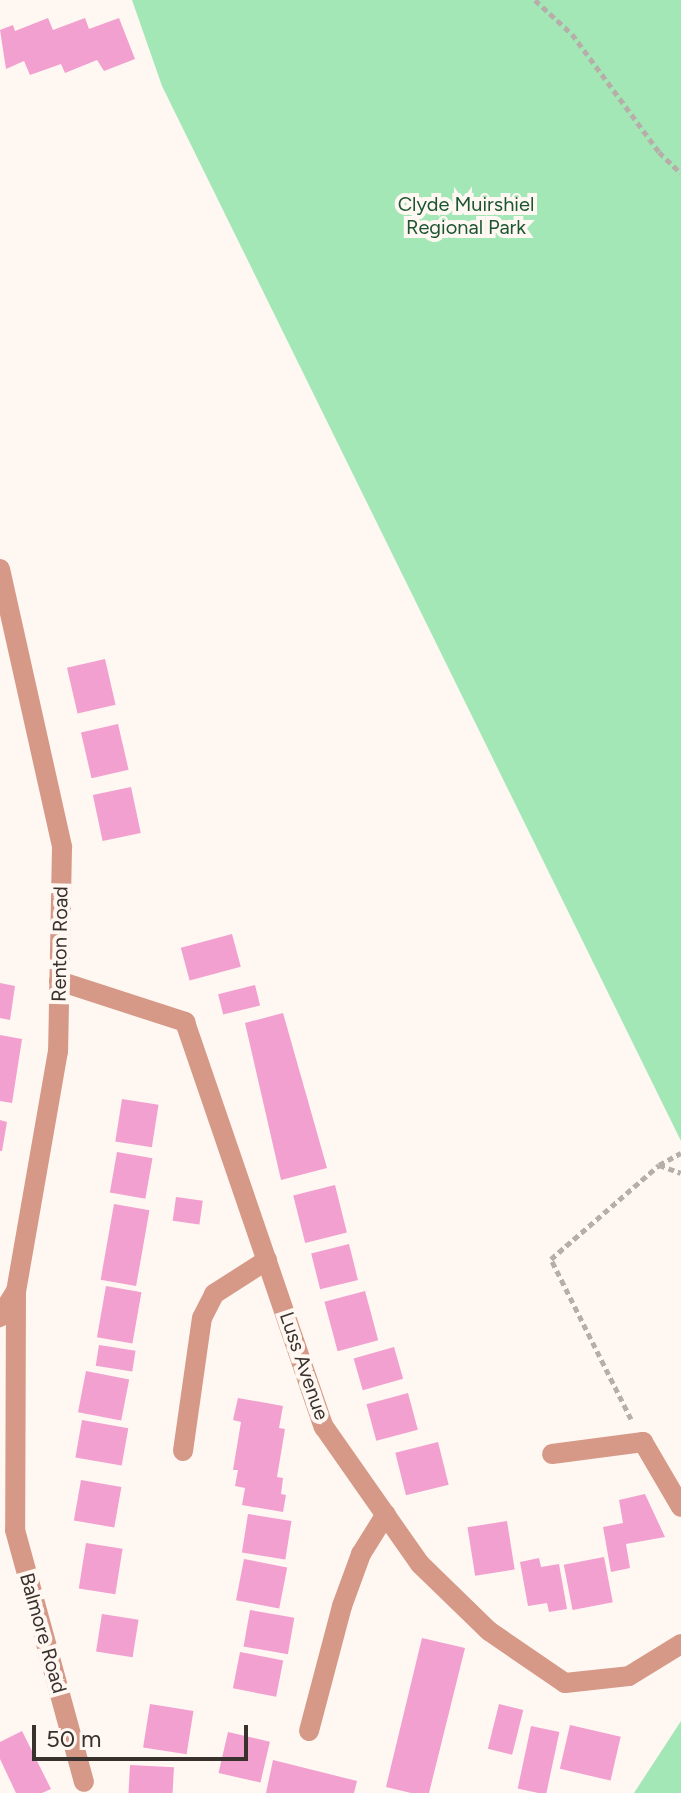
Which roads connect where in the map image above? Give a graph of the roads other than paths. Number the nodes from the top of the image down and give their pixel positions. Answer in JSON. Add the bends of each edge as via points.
{"nodes":[{"id":1,"x":0,"y":569,"type":"edge"},
{"id":2,"x":59,"y":981,"type":"junction"},
{"id":3,"x":267,"y":1260,"type":"junction"},
{"id":4,"x":16,"y":1291,"type":"junction"},
{"id":5,"x":0,"y":1317,"type":"edge"},
{"id":6,"x":183,"y":1451,"type":"dead end"},
{"id":7,"x":552,"y":1454,"type":"dead end"},
{"id":8,"x":681,"y":1507,"type":"edge"},
{"id":9,"x":386,"y":1514,"type":"junction"},
{"id":10,"x":681,"y":1644,"type":"edge"},
{"id":11,"x":309,"y":1731,"type":"dead end"},
{"id":12,"x":84,"y":1782,"type":"dead end"}],
"edges":[{"from":1,"to":2,"type":"street","name":"Renton Road","via":[[62,847]]},
{"from":2,"to":3,"type":"street","name":"Luss Avenue","via":[[185,1022]]},
{"from":2,"to":4,"type":"street","name":"Renton Road","via":[[58,1051]]},
{"from":3,"to":6,"type":"street","via":[[214,1294],[202,1318]]},
{"from":3,"to":9,"type":"street","name":"Luss Avenue","via":[[324,1427]]},
{"from":4,"to":5,"type":"street","name":"Renton Road"},
{"from":4,"to":12,"type":"street","name":"Balmore Road","via":[[15,1530]]},
{"from":7,"to":8,"type":"street","via":[[643,1442]]},
{"from":9,"to":10,"type":"street","name":"Luss Avenue","via":[[420,1564],[489,1631],[565,1683],[629,1676]]},
{"from":9,"to":11,"type":"street","via":[[352,1580]]}]}
